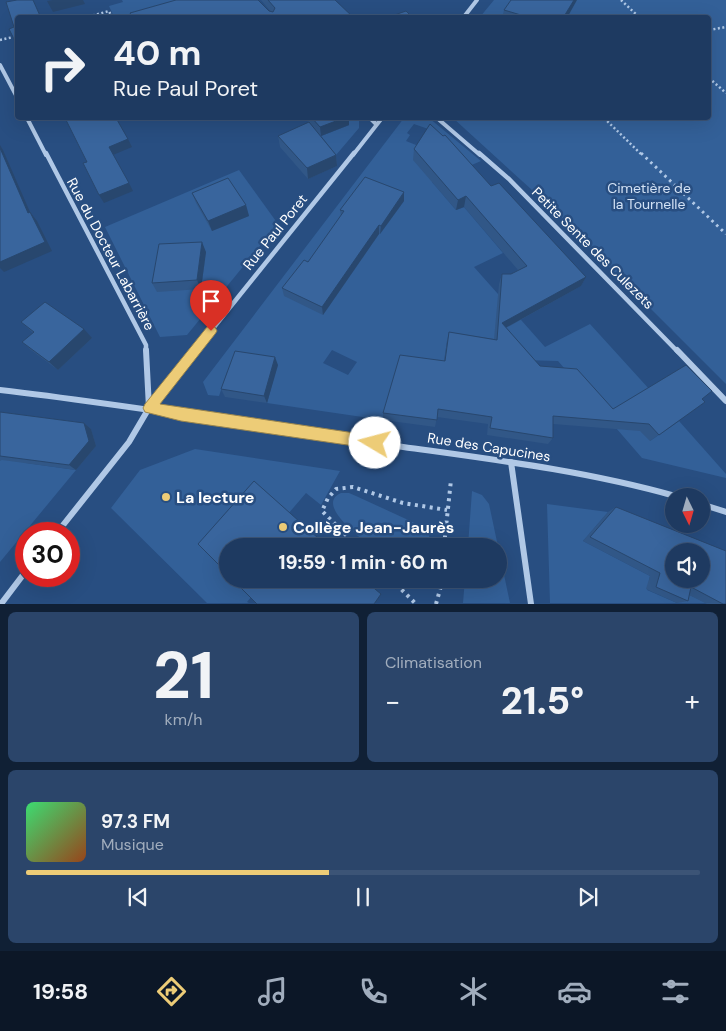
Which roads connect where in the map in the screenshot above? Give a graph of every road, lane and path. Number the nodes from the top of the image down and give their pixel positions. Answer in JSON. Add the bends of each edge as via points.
{"nodes":[{"id":1,"x":477,"y":0,"type":"edge"},
{"id":2,"x":620,"y":0,"type":"edge"},
{"id":3,"x":95,"y":15,"type":"edge"},
{"id":4,"x":111,"y":15,"type":"edge"},
{"id":5,"x":465,"y":15,"type":"edge"},
{"id":6,"x":637,"y":15,"type":"edge"},
{"id":7,"x":726,"y":27,"type":"edge"},
{"id":8,"x":711,"y":30,"type":"edge"},
{"id":9,"x":15,"y":37,"type":"edge"},
{"id":10,"x":0,"y":40,"type":"edge"},
{"id":11,"x":0,"y":65,"type":"edge"},
{"id":12,"x":711,"y":80,"type":"edge"},
{"id":13,"x":15,"y":93,"type":"edge"},
{"id":14,"x":726,"y":93,"type":"edge"},
{"id":15,"x":28,"y":120,"type":"edge"},
{"id":16,"x":372,"y":120,"type":"edge"},
{"id":17,"x":380,"y":120,"type":"edge"},
{"id":18,"x":439,"y":120,"type":"edge"},
{"id":19,"x":606,"y":120,"type":"edge"},
{"id":20,"x":376,"y":124,"type":"junction"},
{"id":21,"x":726,"y":234,"type":"edge"},
{"id":22,"x":0,"y":390,"type":"edge"},
{"id":23,"x":726,"y":401,"type":"edge"},
{"id":24,"x":149,"y":408,"type":"junction"},
{"id":25,"x":511,"y":462,"type":"junction"},
{"id":26,"x":451,"y":480,"type":"dead end"},
{"id":27,"x":665,"y":493,"type":"edge"},
{"id":28,"x":710,"y":507,"type":"edge"},
{"id":29,"x":447,"y":510,"type":"junction"},
{"id":30,"x":726,"y":512,"type":"edge"},
{"id":31,"x":66,"y":522,"type":"edge"},
{"id":32,"x":348,"y":538,"type":"edge"},
{"id":33,"x":445,"y":538,"type":"edge"},
{"id":34,"x":15,"y":586,"type":"edge"},
{"id":35,"x":399,"y":588,"type":"edge"},
{"id":36,"x":440,"y":588,"type":"edge"},
{"id":37,"x":1,"y":604,"type":"edge"},
{"id":38,"x":416,"y":604,"type":"edge"},
{"id":39,"x":436,"y":604,"type":"edge"},
{"id":40,"x":531,"y":604,"type":"edge"}],
"edges":[{"from":1,"to":5,"type":"street"},
{"from":2,"to":6,"type":"path"},
{"from":3,"to":4,"type":"path","via":[[109,11]]},
{"from":7,"to":8,"type":"path"},
{"from":9,"to":10,"type":"path"},
{"from":11,"to":13,"type":"street"},
{"from":12,"to":14,"type":"path"},
{"from":15,"to":24,"type":"street","name":"Rue du Docteur Labarrière","via":[[146,345]]},
{"from":16,"to":20,"type":"street"},
{"from":17,"to":20,"type":"street","name":"Rue Paul Poret"},
{"from":18,"to":23,"type":"street","name":"Petite Sente des Culezets","via":[[509,179]]},
{"from":19,"to":21,"type":"path"},
{"from":20,"to":24,"type":"street","name":"Rue Paul Poret"},
{"from":22,"to":24,"type":"street","name":"Rue des Capucines"},
{"from":24,"to":25,"type":"street","name":"Rue des Capucines"},
{"from":24,"to":31,"type":"street","name":"Rue Paul Poret","via":[[129,442]]},
{"from":25,"to":27,"type":"street","name":"Rue des Capucines","via":[[631,483]]},
{"from":25,"to":40,"type":"street"},
{"from":26,"to":29,"type":"path"},
{"from":28,"to":30,"type":"street"},
{"from":29,"to":32,"type":"path","via":[[403,503],[353,487],[336,489],[322,511]]},
{"from":29,"to":33,"type":"path"},
{"from":34,"to":37,"type":"street"},
{"from":35,"to":38,"type":"path"},
{"from":36,"to":39,"type":"path"}]}
